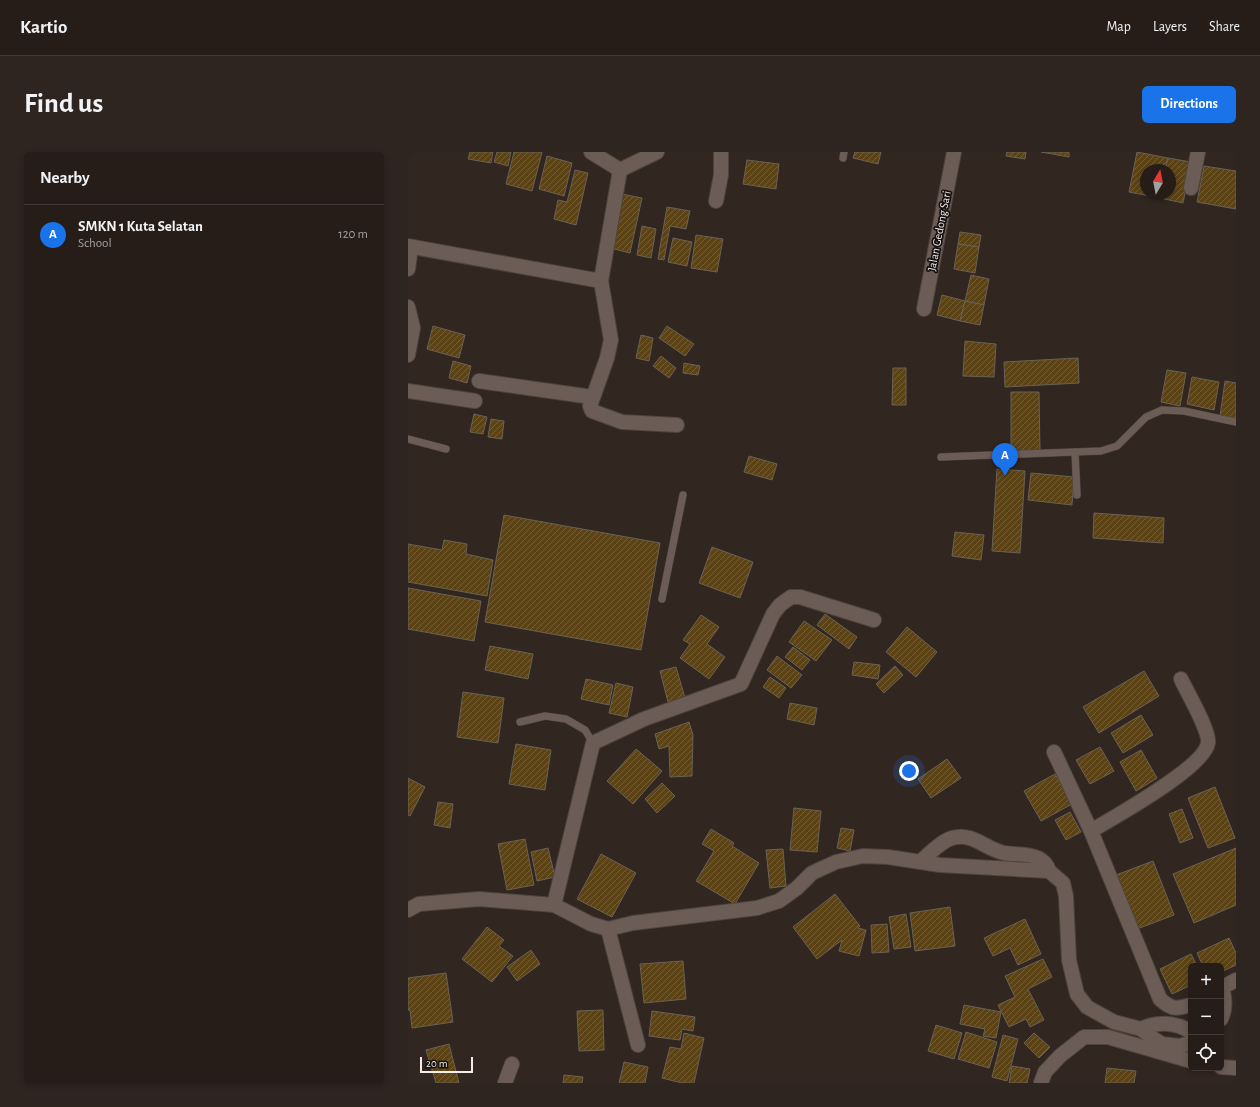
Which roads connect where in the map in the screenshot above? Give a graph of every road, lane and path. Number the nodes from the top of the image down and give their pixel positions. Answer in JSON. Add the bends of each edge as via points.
{"nodes":[{"id":1,"x":591,"y":152,"type":"edge"},
{"id":2,"x":657,"y":152,"type":"edge"},
{"id":3,"x":721,"y":152,"type":"edge"},
{"id":4,"x":954,"y":152,"type":"edge"},
{"id":5,"x":1198,"y":152,"type":"edge"},
{"id":6,"x":620,"y":170,"type":"junction"},
{"id":7,"x":1191,"y":188,"type":"dead end"},
{"id":8,"x":716,"y":201,"type":"dead end"},
{"id":9,"x":409,"y":246,"type":"edge"},
{"id":10,"x":408,"y":269,"type":"edge"},
{"id":11,"x":601,"y":281,"type":"junction"},
{"id":12,"x":408,"y":307,"type":"edge"},
{"id":13,"x":924,"y":309,"type":"dead end"},
{"id":14,"x":408,"y":355,"type":"edge"},
{"id":15,"x":479,"y":381,"type":"dead end"},
{"id":16,"x":408,"y":391,"type":"edge"},
{"id":17,"x":592,"y":397,"type":"junction"},
{"id":18,"x":475,"y":401,"type":"dead end"},
{"id":19,"x":1236,"y":422,"type":"edge"},
{"id":20,"x":677,"y":425,"type":"dead end"},
{"id":21,"x":408,"y":439,"type":"edge"},
{"id":22,"x":446,"y":449,"type":"dead end"},
{"id":23,"x":1075,"y":452,"type":"junction"},
{"id":24,"x":941,"y":457,"type":"dead end"},
{"id":25,"x":683,"y":495,"type":"dead end"},
{"id":26,"x":1077,"y":495,"type":"dead end"},
{"id":27,"x":662,"y":599,"type":"dead end"},
{"id":28,"x":874,"y":620,"type":"dead end"},
{"id":29,"x":1181,"y":679,"type":"dead end"},
{"id":30,"x":520,"y":722,"type":"dead end"},
{"id":31,"x":592,"y":744,"type":"junction"},
{"id":32,"x":1054,"y":752,"type":"dead end"},
{"id":33,"x":1091,"y":831,"type":"junction"},
{"id":34,"x":920,"y":862,"type":"junction"},
{"id":35,"x":1049,"y":871,"type":"junction"},
{"id":36,"x":554,"y":905,"type":"junction"},
{"id":37,"x":408,"y":910,"type":"edge"},
{"id":38,"x":608,"y":929,"type":"junction"},
{"id":39,"x":1236,"y":981,"type":"edge"},
{"id":40,"x":1224,"y":987,"type":"edge"},
{"id":41,"x":1224,"y":995,"type":"edge"},
{"id":42,"x":1188,"y":1006,"type":"edge"},
{"id":43,"x":1224,"y":1011,"type":"edge"},
{"id":44,"x":1141,"y":1029,"type":"junction"},
{"id":45,"x":1188,"y":1030,"type":"edge"},
{"id":46,"x":1188,"y":1044,"type":"edge"},
{"id":47,"x":638,"y":1045,"type":"dead end"},
{"id":48,"x":1188,"y":1060,"type":"edge"},
{"id":49,"x":512,"y":1064,"type":"dead end"},
{"id":50,"x":1224,"y":1067,"type":"edge"},
{"id":51,"x":1236,"y":1068,"type":"edge"},
{"id":52,"x":505,"y":1083,"type":"edge"},
{"id":53,"x":1041,"y":1083,"type":"edge"}],
"edges":[{"from":1,"to":6,"type":"street"},
{"from":2,"to":6,"type":"street"},
{"from":3,"to":8,"type":"street","via":[[721,175]]},
{"from":4,"to":13,"type":"street","name":"Jalan Gedong Sari"},
{"from":5,"to":7,"type":"street"},
{"from":6,"to":11,"type":"street"},
{"from":9,"to":10,"type":"street"},
{"from":9,"to":11,"type":"street"},
{"from":11,"to":17,"type":"street","via":[[611,340]]},
{"from":12,"to":14,"type":"street","via":[[413,328]]},
{"from":15,"to":17,"type":"street"},
{"from":16,"to":18,"type":"street"},
{"from":17,"to":20,"type":"street","via":[[592,411],[622,422]]},
{"from":19,"to":23,"type":"lane","via":[[1184,411],[1162,410],[1146,417],[1111,449],[1101,452]]},
{"from":21,"to":22,"type":"lane"},
{"from":23,"to":24,"type":"lane"},
{"from":23,"to":26,"type":"lane"},
{"from":25,"to":27,"type":"lane"},
{"from":28,"to":31,"type":"street","via":[[800,597],[791,597],[773,614],[741,684],[644,719]]},
{"from":29,"to":33,"type":"street","via":[[1208,734],[1206,748],[1201,756],[1168,784]]},
{"from":30,"to":31,"type":"lane","via":[[545,716],[566,719],[585,730]]},
{"from":31,"to":36,"type":"street"},
{"from":32,"to":33,"type":"street"},
{"from":33,"to":42,"type":"street","via":[[1160,999],[1168,1006],[1179,1009]]},
{"from":34,"to":35,"type":"street"},
{"from":34,"to":35,"type":"street","via":[[944,842],[952,838],[967,837],[994,850],[1036,857],[1046,864]]},
{"from":34,"to":38,"type":"street","via":[[864,856],[836,862],[812,874],[779,901],[757,908],[633,923]]},
{"from":35,"to":44,"type":"street","via":[[1063,883],[1065,890],[1069,960],[1077,994],[1088,1007],[1104,1018]]},
{"from":36,"to":37,"type":"street","via":[[479,899],[419,904]]},
{"from":36,"to":38,"type":"street","via":[[591,924]]},
{"from":38,"to":47,"type":"street"},
{"from":39,"to":40,"type":"street"},
{"from":41,"to":43,"type":"street"},
{"from":44,"to":45,"type":"street","via":[[1149,1025],[1167,1024]]},
{"from":44,"to":46,"type":"street","via":[[1162,1044],[1179,1046]]},
{"from":48,"to":53,"type":"street","via":[[1108,1037],[1084,1037],[1045,1072]]},
{"from":49,"to":52,"type":"street"},
{"from":50,"to":51,"type":"street"}]}
